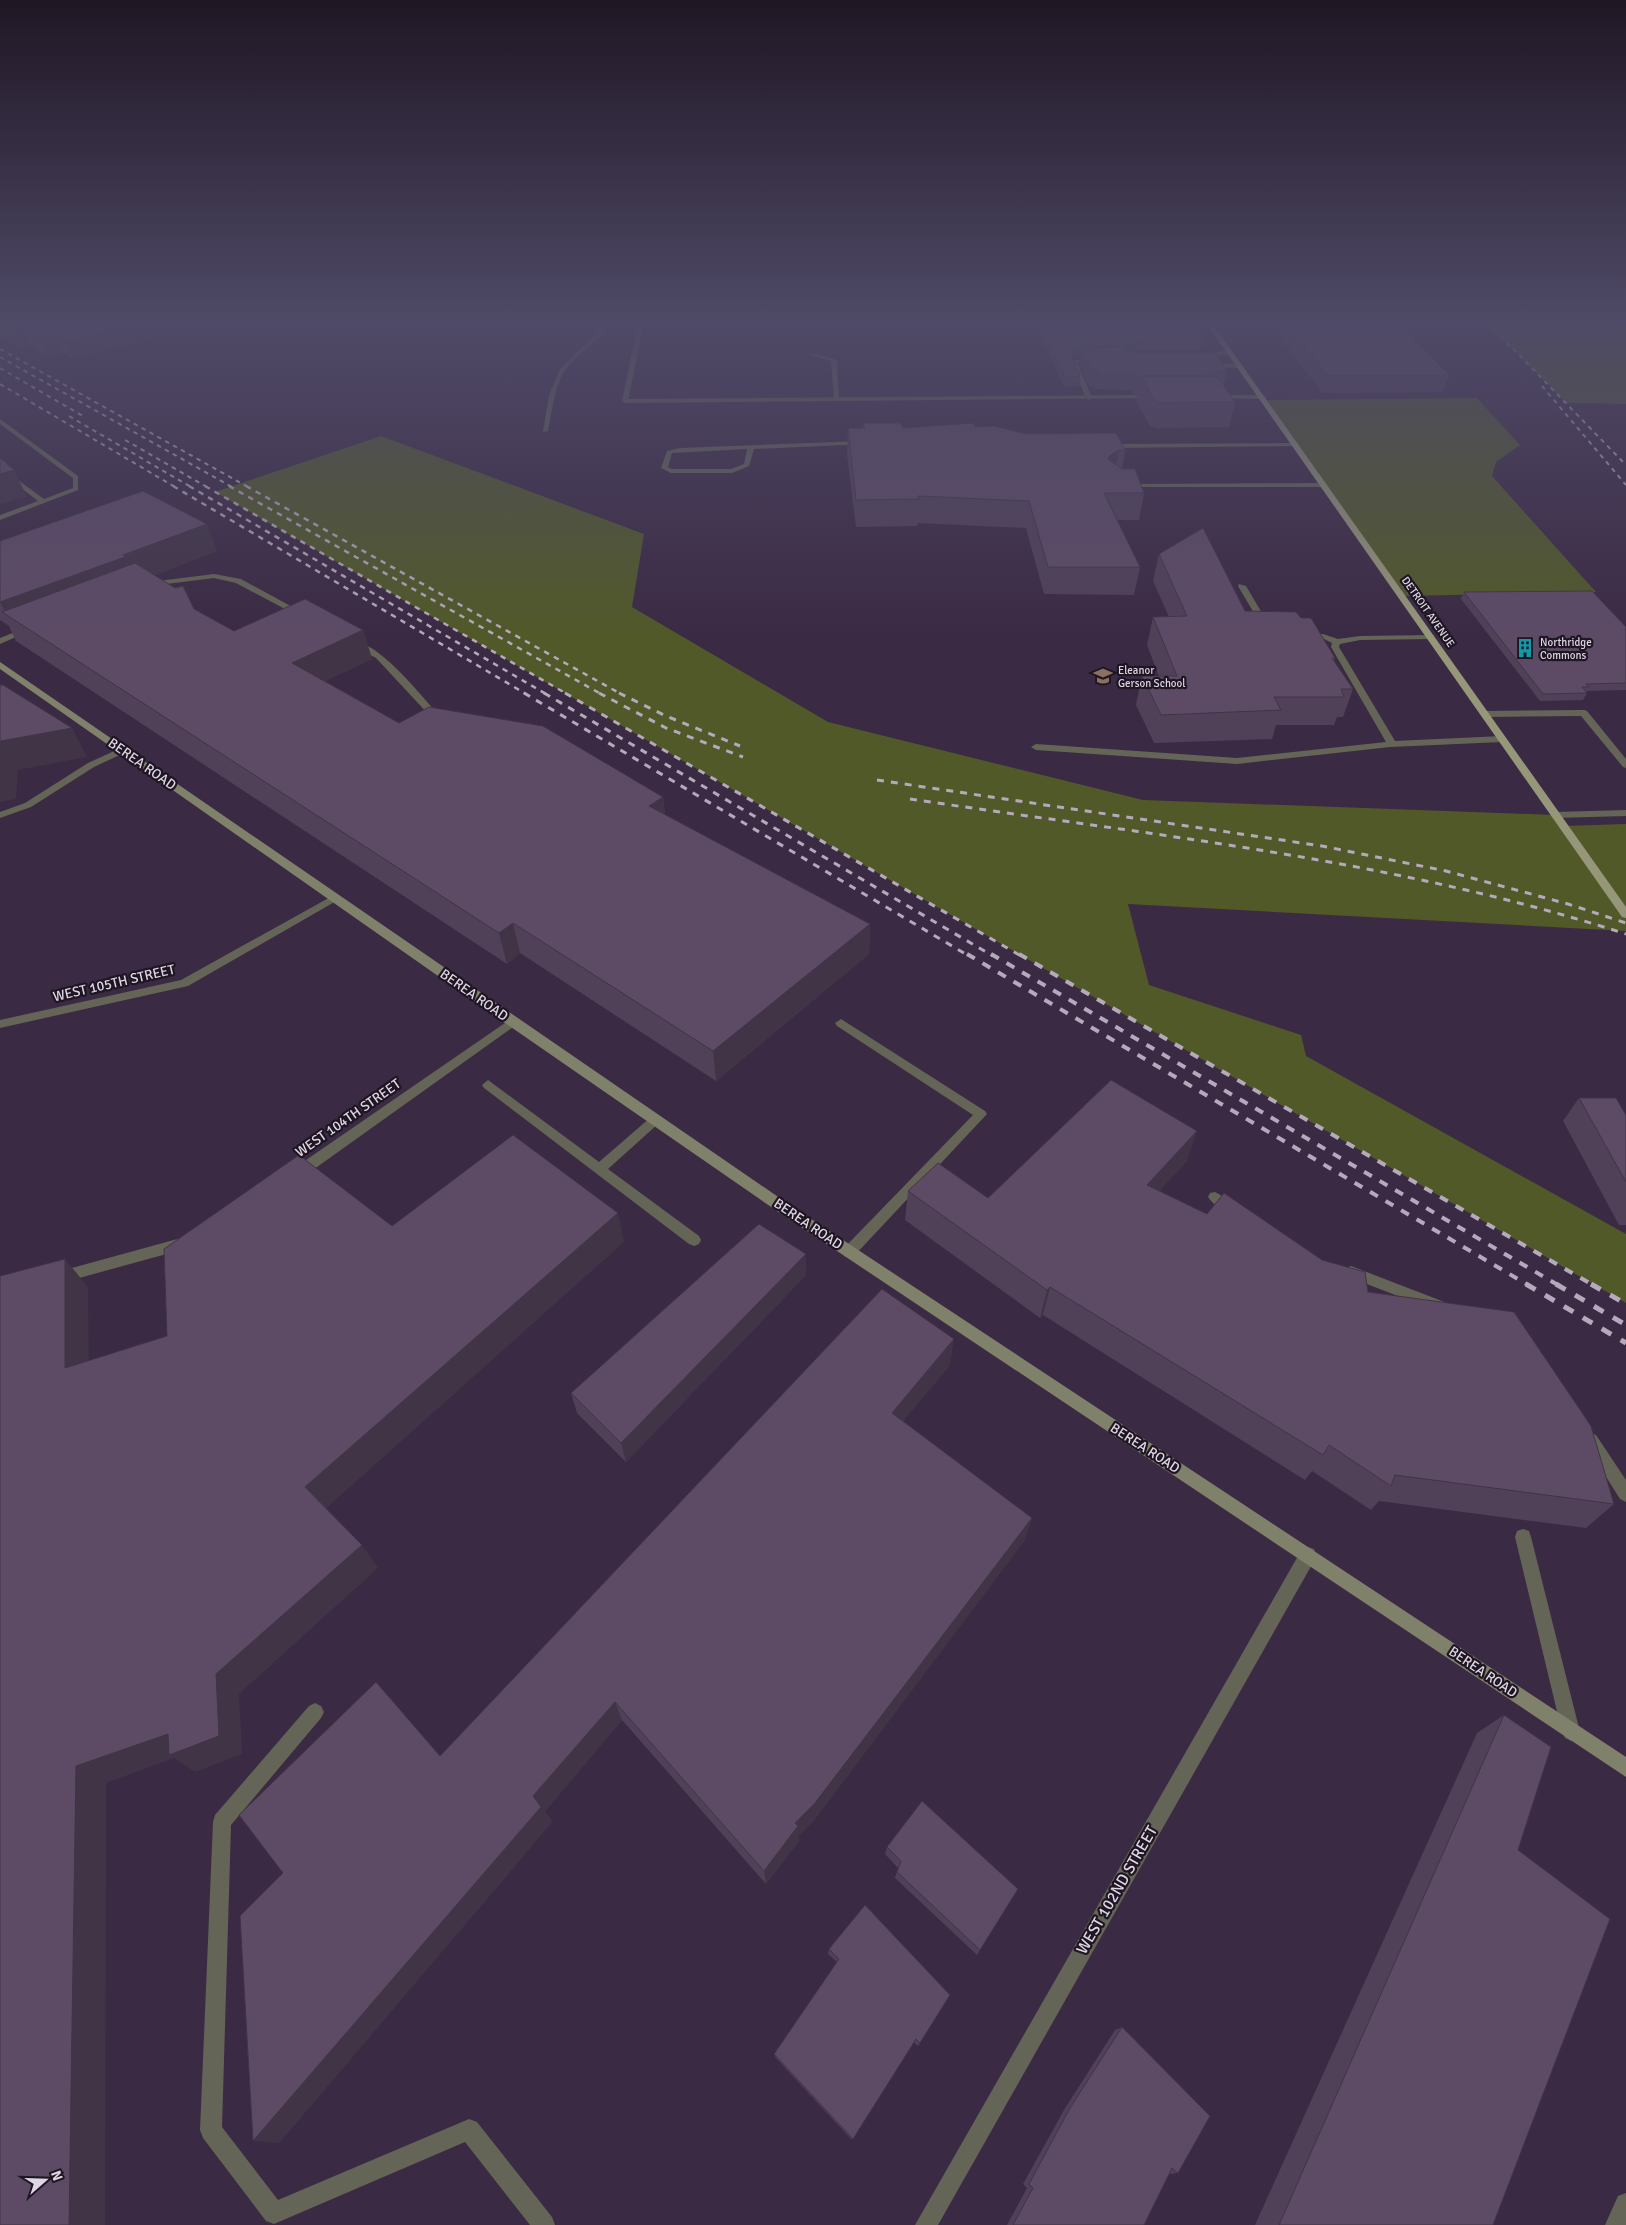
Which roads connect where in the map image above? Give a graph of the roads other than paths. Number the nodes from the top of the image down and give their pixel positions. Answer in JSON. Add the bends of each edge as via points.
{"nodes":[{"id":1,"x":8,"y":427,"type":"edge"},
{"id":2,"x":546,"y":427,"type":"edge"},
{"id":3,"x":1284,"y":427,"type":"edge"},
{"id":4,"x":545,"y":431,"type":"dead end"},
{"id":5,"x":869,"y":443,"type":"edge"},
{"id":6,"x":1296,"y":444,"type":"junction"},
{"id":7,"x":1100,"y":446,"type":"edge"},
{"id":8,"x":751,"y":448,"type":"junction"},
{"id":9,"x":0,"y":469,"type":"edge"},
{"id":10,"x":1325,"y":485,"type":"junction"},
{"id":11,"x":1136,"y":486,"type":"edge"},
{"id":12,"x":44,"y":502,"type":"junction"},
{"id":13,"x":0,"y":518,"type":"edge"},
{"id":14,"x":1242,"y":586,"type":"dead end"},
{"id":15,"x":142,"y":587,"type":"edge"},
{"id":16,"x":313,"y":621,"type":"edge"},
{"id":17,"x":32,"y":628,"type":"edge"},
{"id":18,"x":1271,"y":636,"type":"edge"},
{"id":19,"x":1300,"y":636,"type":"edge"},
{"id":20,"x":1431,"y":637,"type":"junction"},
{"id":21,"x":346,"y":638,"type":"edge"},
{"id":22,"x":0,"y":640,"type":"edge"},
{"id":23,"x":1337,"y":642,"type":"junction"},
{"id":24,"x":0,"y":665,"type":"edge"},
{"id":25,"x":1485,"y":714,"type":"junction"},
{"id":26,"x":434,"y":715,"type":"edge"},
{"id":27,"x":1502,"y":738,"type":"junction"},
{"id":28,"x":1392,"y":744,"type":"junction"},
{"id":29,"x":1036,"y":747,"type":"dead end"},
{"id":30,"x":123,"y":750,"type":"junction"},
{"id":31,"x":1626,"y":766,"type":"edge"},
{"id":32,"x":1626,"y":813,"type":"edge"},
{"id":33,"x":0,"y":815,"type":"edge"},
{"id":34,"x":1555,"y":815,"type":"junction"},
{"id":35,"x":334,"y":898,"type":"junction"},
{"id":36,"x":1626,"y":915,"type":"edge"},
{"id":37,"x":512,"y":1022,"type":"junction"},
{"id":38,"x":842,"y":1023,"type":"dead end"},
{"id":39,"x":0,"y":1024,"type":"edge"},
{"id":40,"x":488,"y":1085,"type":"dead end"},
{"id":41,"x":655,"y":1120,"type":"junction"},
{"id":42,"x":599,"y":1169,"type":"junction"},
{"id":43,"x":289,"y":1180,"type":"edge"},
{"id":44,"x":1215,"y":1197,"type":"dead end"},
{"id":45,"x":1246,"y":1217,"type":"edge"},
{"id":46,"x":694,"y":1240,"type":"dead end"},
{"id":47,"x":191,"y":1241,"type":"edge"},
{"id":48,"x":849,"y":1252,"type":"junction"},
{"id":49,"x":1335,"y":1266,"type":"edge"},
{"id":50,"x":48,"y":1281,"type":"edge"},
{"id":51,"x":1459,"y":1315,"type":"edge"},
{"id":52,"x":1584,"y":1430,"type":"edge"},
{"id":53,"x":1626,"y":1494,"type":"edge"},
{"id":54,"x":1523,"y":1537,"type":"dead end"},
{"id":55,"x":1308,"y":1554,"type":"junction"},
{"id":56,"x":315,"y":1712,"type":"dead end"},
{"id":57,"x":1571,"y":1732,"type":"junction"},
{"id":58,"x":1626,"y":1768,"type":"edge"},
{"id":59,"x":1626,"y":2204,"type":"edge"},
{"id":60,"x":544,"y":2225,"type":"edge"},
{"id":61,"x":926,"y":2225,"type":"edge"},
{"id":62,"x":1616,"y":2225,"type":"edge"}],
"edges":[{"from":1,"to":12,"type":"street","via":[[76,477],[76,489]]},
{"from":2,"to":4,"type":"street"},
{"from":3,"to":6,"type":"main road","name":"DETROIT AVENUE"},
{"from":5,"to":8,"type":"street"},
{"from":6,"to":7,"type":"street"},
{"from":6,"to":10,"type":"main road","name":"DETROIT AVENUE"},
{"from":8,"to":8,"type":"street","via":[[669,452],[664,468],[671,471],[732,471],[747,465]]},
{"from":9,"to":12,"type":"street"},
{"from":10,"to":11,"type":"street"},
{"from":10,"to":20,"type":"main road","name":"DETROIT AVENUE"},
{"from":12,"to":13,"type":"street"},
{"from":14,"to":18,"type":"street"},
{"from":15,"to":16,"type":"street","via":[[214,576],[238,581]]},
{"from":17,"to":22,"type":"street"},
{"from":19,"to":23,"type":"street","via":[[1323,636]]},
{"from":20,"to":23,"type":"street","via":[[1360,638]]},
{"from":20,"to":25,"type":"main road","name":"DETROIT AVENUE"},
{"from":21,"to":26,"type":"street","via":[[379,656]]},
{"from":23,"to":28,"type":"street","via":[[1335,647]]},
{"from":24,"to":30,"type":"main road","name":"BEREA ROAD"},
{"from":25,"to":27,"type":"main road","name":"DETROIT AVENUE"},
{"from":25,"to":31,"type":"street","via":[[1584,713]]},
{"from":27,"to":28,"type":"street"},
{"from":27,"to":34,"type":"main road","name":"DETROIT AVENUE"},
{"from":28,"to":29,"type":"street","via":[[1237,761]]},
{"from":30,"to":33,"type":"street","via":[[91,765],[28,805]]},
{"from":30,"to":35,"type":"main road","name":"BEREA ROAD"},
{"from":32,"to":34,"type":"street"},
{"from":34,"to":36,"type":"main road","name":"DETROIT AVENUE"},
{"from":35,"to":37,"type":"main road","name":"BEREA ROAD"},
{"from":35,"to":39,"type":"street","name":"WEST 105TH STREET","via":[[184,983]]},
{"from":37,"to":41,"type":"main road","name":"BEREA ROAD"},
{"from":37,"to":43,"type":"street","name":"WEST 104TH STREET"},
{"from":38,"to":48,"type":"street","via":[[981,1114]]},
{"from":40,"to":42,"type":"street"},
{"from":41,"to":42,"type":"street"},
{"from":41,"to":48,"type":"main road","name":"BEREA ROAD"},
{"from":42,"to":46,"type":"street"},
{"from":44,"to":45,"type":"street"},
{"from":47,"to":50,"type":"street"},
{"from":48,"to":55,"type":"main road","name":"BEREA ROAD"},
{"from":49,"to":51,"type":"street","via":[[1409,1292]]},
{"from":52,"to":53,"type":"street"},
{"from":54,"to":57,"type":"street"},
{"from":55,"to":57,"type":"main road","name":"BEREA ROAD"},
{"from":55,"to":61,"type":"street","name":"WEST 102ND STREET"},
{"from":56,"to":60,"type":"street","via":[[222,1822],[211,2130],[274,2213],[469,2130]]},
{"from":57,"to":58,"type":"main road","name":"BEREA ROAD"},
{"from":59,"to":62,"type":"street"}]}
